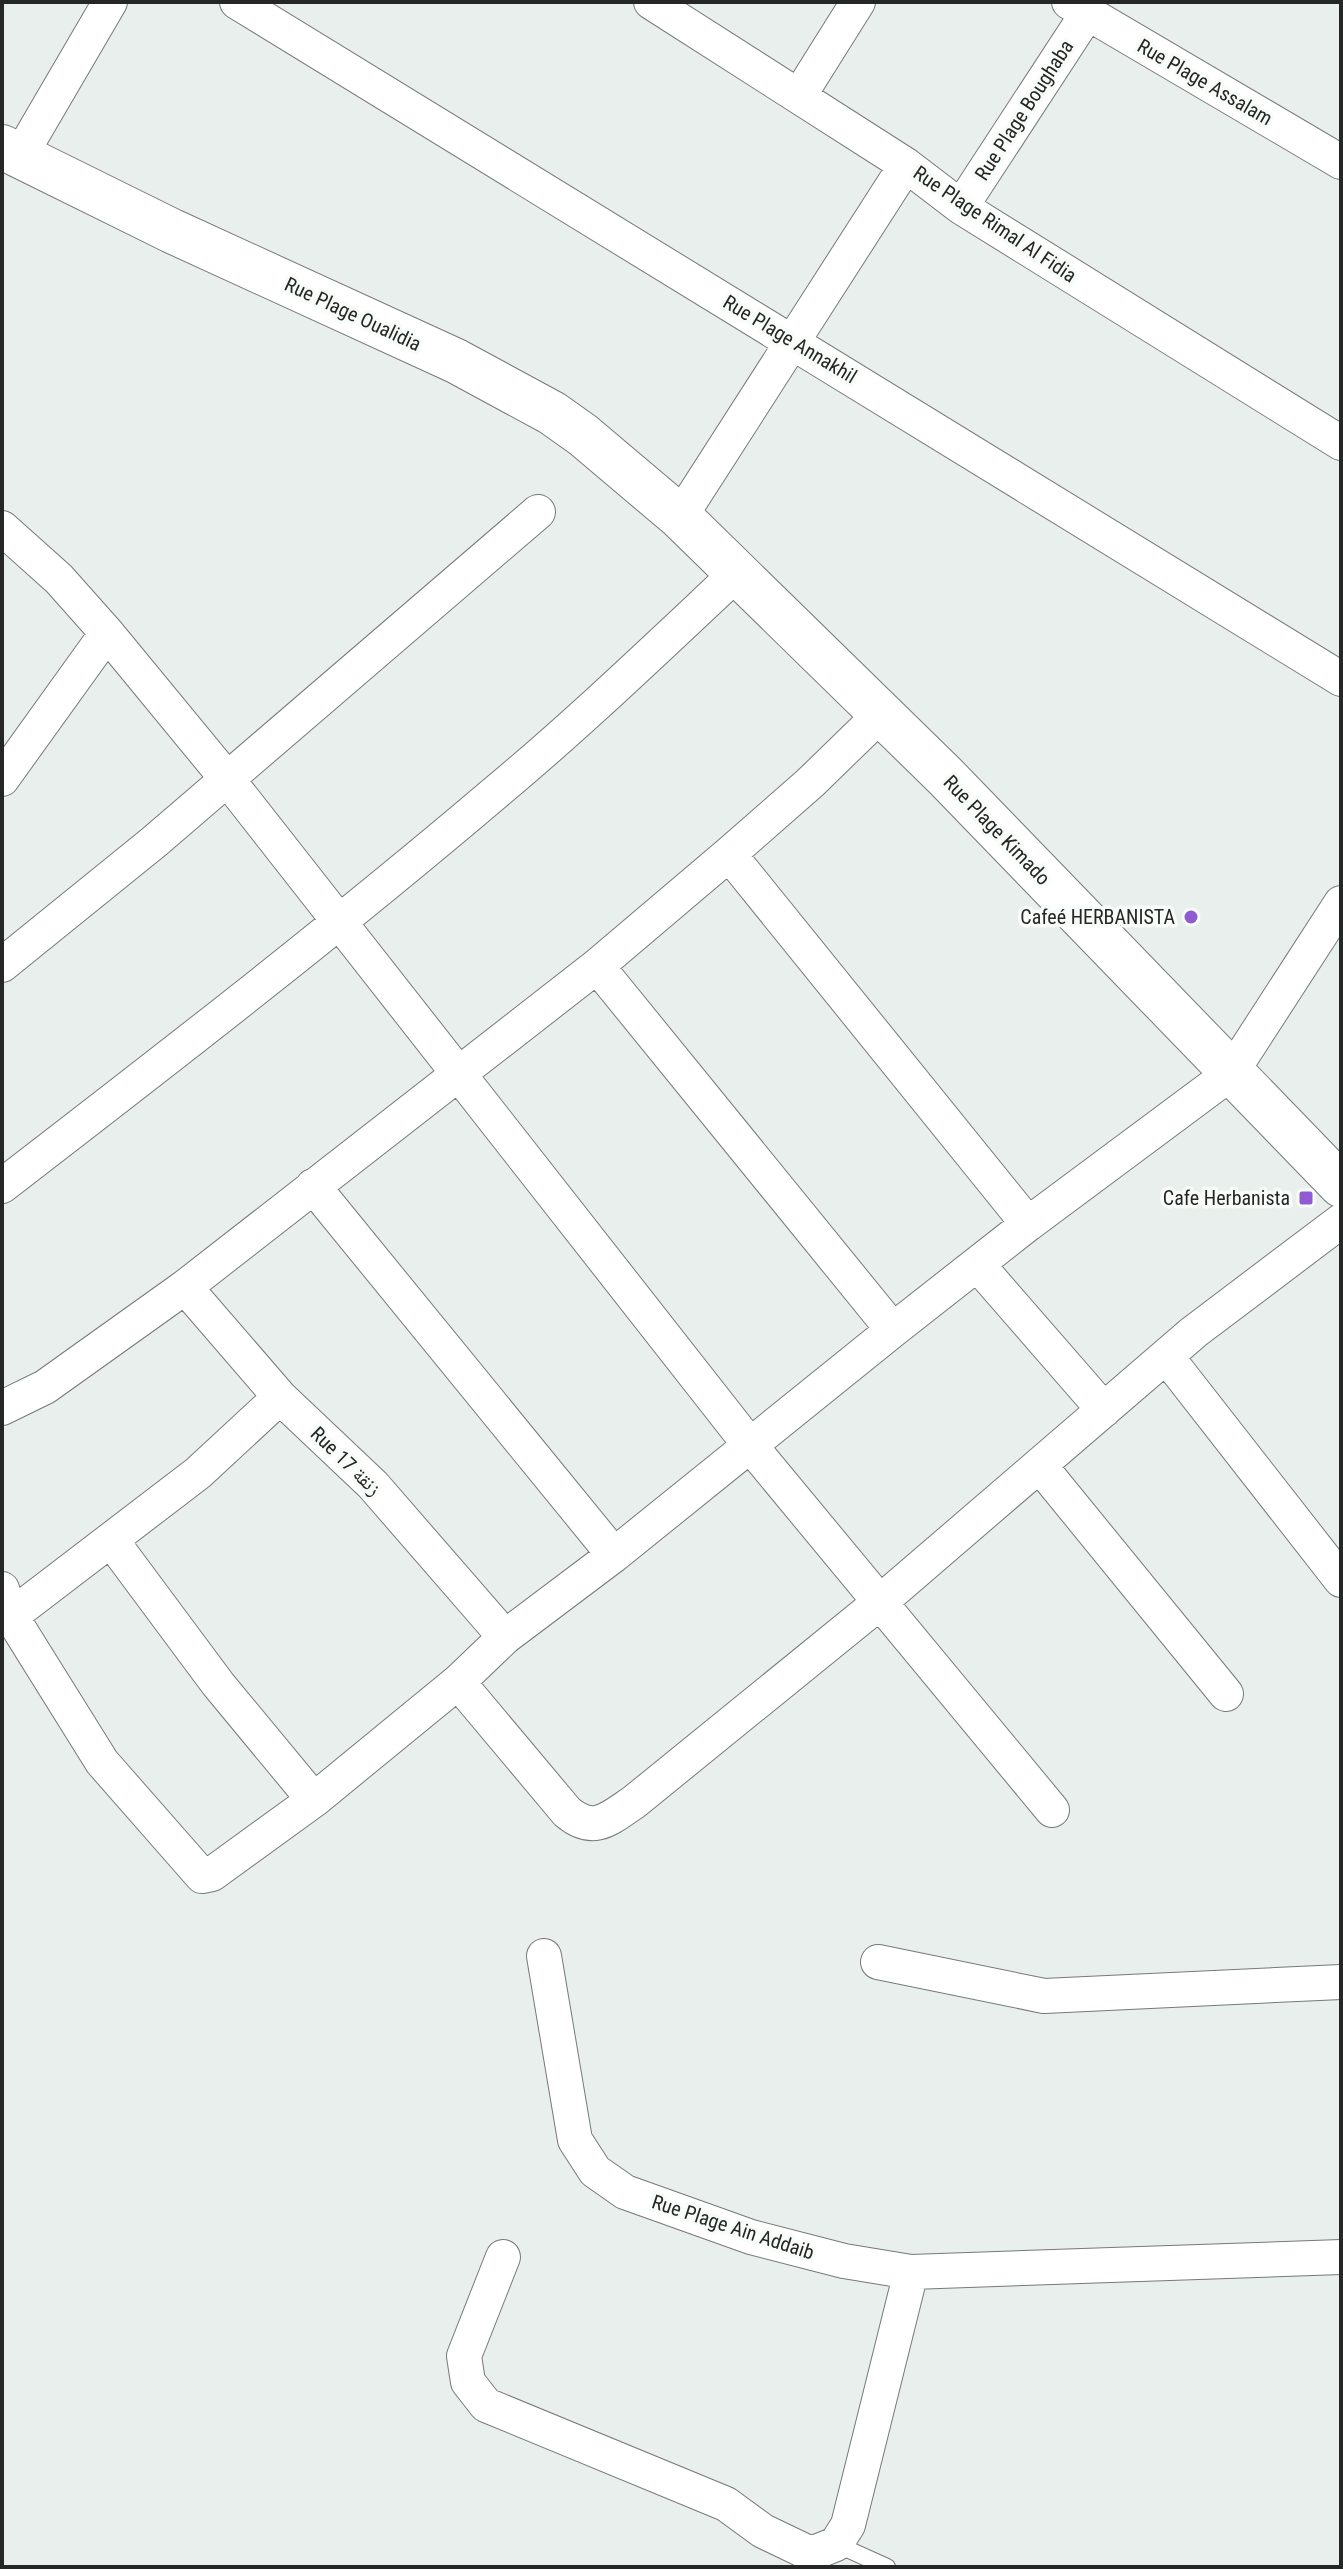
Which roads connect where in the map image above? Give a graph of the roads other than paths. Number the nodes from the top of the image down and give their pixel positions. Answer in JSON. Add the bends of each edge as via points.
{"nodes":[{"id":1,"x":110,"y":2,"type":"edge"},
{"id":2,"x":237,"y":2,"type":"edge"},
{"id":3,"x":651,"y":2,"type":"edge"},
{"id":4,"x":858,"y":2,"type":"edge"},
{"id":5,"x":1078,"y":8,"type":"edge"},
{"id":6,"x":799,"y":96,"type":"junction"},
{"id":7,"x":11,"y":152,"type":"edge"},
{"id":8,"x":1341,"y":162,"type":"edge"},
{"id":9,"x":906,"y":165,"type":"junction"},
{"id":10,"x":961,"y":207,"type":"junction"},
{"id":11,"x":793,"y":340,"type":"junction"},
{"id":12,"x":1341,"y":443,"type":"edge"},
{"id":13,"x":538,"y":512,"type":"dead end"},
{"id":14,"x":680,"y":517,"type":"junction"},
{"id":15,"x":2,"y":528,"type":"edge"},
{"id":16,"x":737,"y":573,"type":"junction"},
{"id":17,"x":107,"y":633,"type":"junction"},
{"id":18,"x":1341,"y":679,"type":"edge"},
{"id":19,"x":881,"y":714,"type":"junction"},
{"id":20,"x":2,"y":779,"type":"edge"},
{"id":21,"x":228,"y":780,"type":"junction"},
{"id":22,"x":729,"y":854,"type":"junction"},
{"id":23,"x":1341,"y":903,"type":"edge"},
{"id":24,"x":337,"y":922,"type":"junction"},
{"id":25,"x":2,"y":965,"type":"edge"},
{"id":26,"x":597,"y":966,"type":"junction"},
{"id":27,"x":1231,"y":1073,"type":"junction"},
{"id":28,"x":458,"y":1075,"type":"junction"},
{"id":29,"x":1341,"y":1185,"type":"edge"},
{"id":30,"x":2,"y":1186,"type":"edge"},
{"id":31,"x":313,"y":1186,"type":"junction"},
{"id":32,"x":1341,"y":1221,"type":"edge"},
{"id":33,"x":1028,"y":1224,"type":"junction"},
{"id":34,"x":977,"y":1264,"type":"junction"},
{"id":35,"x":185,"y":1287,"type":"junction"},
{"id":36,"x":893,"y":1330,"type":"junction"},
{"id":37,"x":1166,"y":1356,"type":"junction"},
{"id":38,"x":280,"y":1397,"type":"junction"},
{"id":39,"x":2,"y":1408,"type":"edge"},
{"id":40,"x":1104,"y":1410,"type":"junction"},
{"id":41,"x":749,"y":1444,"type":"junction"},
{"id":42,"x":1040,"y":1466,"type":"junction"},
{"id":43,"x":111,"y":1540,"type":"junction"},
{"id":44,"x":614,"y":1555,"type":"junction"},
{"id":45,"x":1341,"y":1580,"type":"edge"},
{"id":46,"x":7,"y":1603,"type":"edge"},
{"id":47,"x":879,"y":1603,"type":"junction"},
{"id":48,"x":505,"y":1637,"type":"junction"},
{"id":49,"x":458,"y":1682,"type":"junction"},
{"id":50,"x":1226,"y":1694,"type":"dead end"},
{"id":51,"x":314,"y":1800,"type":"junction"},
{"id":52,"x":1052,"y":1810,"type":"dead end"},
{"id":53,"x":544,"y":1956,"type":"dead end"},
{"id":54,"x":878,"y":1962,"type":"dead end"},
{"id":55,"x":1341,"y":1982,"type":"edge"},
{"id":56,"x":503,"y":2257,"type":"dead end"},
{"id":57,"x":1341,"y":2257,"type":"edge"},
{"id":58,"x":911,"y":2272,"type":"junction"},
{"id":59,"x":836,"y":2544,"type":"junction"},
{"id":60,"x":887,"y":2567,"type":"edge"}],
"edges":[{"from":1,"to":7,"type":"street"},
{"from":2,"to":11,"type":"street","name":"Rue Plage Annakhil"},
{"from":3,"to":6,"type":"street","name":"Rue Plage Rimal Al Fidia"},
{"from":4,"to":6,"type":"street"},
{"from":5,"to":8,"type":"street","name":"Rue Plage Assalam"},
{"from":5,"to":10,"type":"street","name":"Rue Plage Boughaba"},
{"from":6,"to":9,"type":"street","name":"Rue Plage Rimal Al Fidia"},
{"from":7,"to":14,"type":"street","name":"Rue Plage Oualidia","via":[[513,391],[583,435]]},
{"from":9,"to":10,"type":"street","name":"Rue Plage Rimal Al Fidia"},
{"from":9,"to":11,"type":"street"},
{"from":10,"to":12,"type":"street","name":"Rue Plage Rimal Al Fidia"},
{"from":11,"to":14,"type":"street"},
{"from":11,"to":18,"type":"street","name":"Rue Plage Annakhil"},
{"from":13,"to":21,"type":"street"},
{"from":14,"to":16,"type":"street","name":"Rue Plage Kimado"},
{"from":15,"to":17,"type":"street","via":[[59,579]]},
{"from":16,"to":19,"type":"street","name":"Rue Plage Kimado"},
{"from":16,"to":24,"type":"street","via":[[497,792]]},
{"from":17,"to":20,"type":"street"},
{"from":17,"to":21,"type":"street"},
{"from":19,"to":22,"type":"street"},
{"from":19,"to":27,"type":"street","name":"Rue Plage Kimado"},
{"from":21,"to":24,"type":"street"},
{"from":21,"to":25,"type":"street"},
{"from":22,"to":26,"type":"street"},
{"from":22,"to":33,"type":"street"},
{"from":23,"to":27,"type":"street"},
{"from":24,"to":28,"type":"street"},
{"from":24,"to":30,"type":"street"},
{"from":26,"to":28,"type":"street"},
{"from":26,"to":36,"type":"street"},
{"from":27,"to":29,"type":"street","name":"Rue Plage Kimado"},
{"from":27,"to":33,"type":"street"},
{"from":28,"to":31,"type":"street"},
{"from":28,"to":41,"type":"street"},
{"from":31,"to":35,"type":"street"},
{"from":31,"to":44,"type":"street"},
{"from":32,"to":37,"type":"street"},
{"from":33,"to":34,"type":"street"},
{"from":34,"to":36,"type":"street"},
{"from":34,"to":40,"type":"street"},
{"from":35,"to":38,"type":"street","name":"Rue 17 زنقة"},
{"from":35,"to":39,"type":"street","via":[[45,1387]]},
{"from":36,"to":41,"type":"street"},
{"from":37,"to":40,"type":"street"},
{"from":37,"to":45,"type":"street"},
{"from":38,"to":43,"type":"street","via":[[198,1473]]},
{"from":38,"to":48,"type":"street","name":"Rue 17 زنقة","via":[[373,1485]]},
{"from":40,"to":42,"type":"street"},
{"from":41,"to":44,"type":"street"},
{"from":41,"to":47,"type":"street"},
{"from":42,"to":47,"type":"street"},
{"from":42,"to":50,"type":"street"},
{"from":43,"to":46,"type":"street"},
{"from":43,"to":51,"type":"street","via":[[218,1684]]},
{"from":44,"to":48,"type":"street"},
{"from":46,"to":51,"type":"street","via":[[102,1762],[202,1876],[223,1867]]},
{"from":47,"to":49,"type":"street","via":[[634,1802],[592,1825],[567,1812]]},
{"from":47,"to":52,"type":"street"},
{"from":48,"to":49,"type":"street"},
{"from":49,"to":51,"type":"street"},
{"from":53,"to":58,"type":"street","name":"Rue Plage Ain Addaib","via":[[575,2140],[595,2171],[625,2192],[751,2237]]},
{"from":54,"to":55,"type":"street","via":[[1044,1996]]},
{"from":56,"to":59,"type":"street","via":[[464,2356],[468,2382],[486,2405],[726,2504],[763,2531],[811,2554]]},
{"from":57,"to":58,"type":"street","name":"Rue Plage Ain Addaib"},
{"from":58,"to":59,"type":"street","via":[[848,2525]]},
{"from":59,"to":60,"type":"lane"}]}
